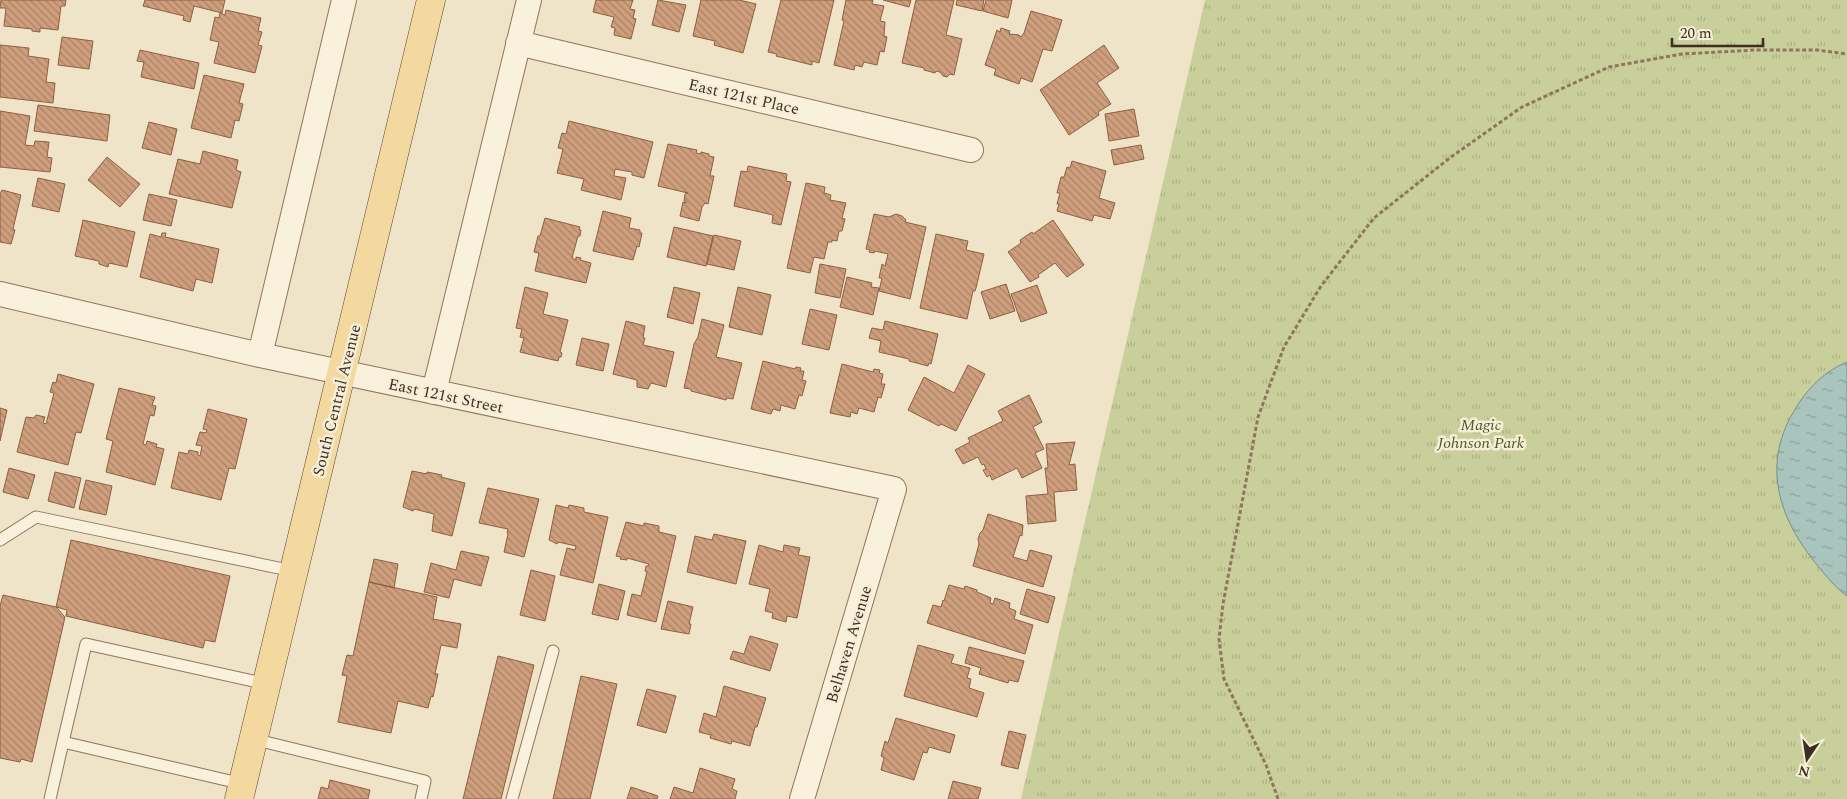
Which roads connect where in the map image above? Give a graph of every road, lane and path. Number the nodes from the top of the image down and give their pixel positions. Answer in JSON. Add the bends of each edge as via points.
{"nodes":[{"id":1,"x":344,"y":0,"type":"edge"},
{"id":2,"x":431,"y":0,"type":"edge"},
{"id":3,"x":528,"y":0,"type":"edge"},
{"id":4,"x":518,"y":43,"type":"junction"},
{"id":5,"x":1847,"y":54,"type":"edge"},
{"id":6,"x":971,"y":150,"type":"dead end"},
{"id":7,"x":0,"y":294,"type":"edge"},
{"id":8,"x":260,"y":355,"type":"junction"},
{"id":9,"x":342,"y":373,"type":"junction"},
{"id":10,"x":434,"y":392,"type":"junction"},
{"id":11,"x":894,"y":489,"type":"joint"},
{"id":12,"x":2,"y":538,"type":"edge"},
{"id":13,"x":0,"y":550,"type":"edge"},
{"id":14,"x":294,"y":572,"type":"junction"},
{"id":15,"x":553,"y":651,"type":"dead end"},
{"id":16,"x":267,"y":684,"type":"junction"},
{"id":17,"x":253,"y":739,"type":"junction"},
{"id":18,"x":64,"y":742,"type":"junction"},
{"id":19,"x":241,"y":791,"type":"edge"},
{"id":20,"x":50,"y":799,"type":"edge"},
{"id":21,"x":421,"y":799,"type":"edge"},
{"id":22,"x":512,"y":799,"type":"edge"},
{"id":23,"x":802,"y":799,"type":"edge"},
{"id":24,"x":1278,"y":799,"type":"edge"}],
"edges":[{"from":1,"to":8,"type":"street"},
{"from":2,"to":9,"type":"main road","name":"South Central Avenue"},
{"from":3,"to":4,"type":"street"},
{"from":4,"to":6,"type":"street","name":"East 121st Place"},
{"from":4,"to":10,"type":"street"},
{"from":5,"to":24,"type":"path","via":[[1817,50],[1682,54],[1609,67],[1522,107],[1450,158],[1374,218],[1320,286],[1284,347],[1258,417],[1219,639],[1224,679],[1266,765]]},
{"from":7,"to":8,"type":"street","name":"East 121st Street"},
{"from":8,"to":9,"type":"street","name":"East 121st Street"},
{"from":9,"to":10,"type":"street","name":"East 121st Street"},
{"from":9,"to":14,"type":"main road","name":"South Central Avenue"},
{"from":10,"to":11,"type":"street","name":"East 121st Street"},
{"from":11,"to":23,"type":"street","name":"Belhaven Avenue"},
{"from":12,"to":13,"type":"lane"},
{"from":12,"to":14,"type":"lane","via":[[36,517]]},
{"from":14,"to":16,"type":"main road","name":"South Central Avenue"},
{"from":15,"to":22,"type":"lane"},
{"from":16,"to":17,"type":"main road","name":"South Central Avenue"},
{"from":16,"to":18,"type":"lane","via":[[86,644]]},
{"from":17,"to":19,"type":"main road","name":"South Central Avenue"},
{"from":17,"to":21,"type":"lane","via":[[425,780]]},
{"from":18,"to":19,"type":"lane"},
{"from":18,"to":20,"type":"lane"}]}
